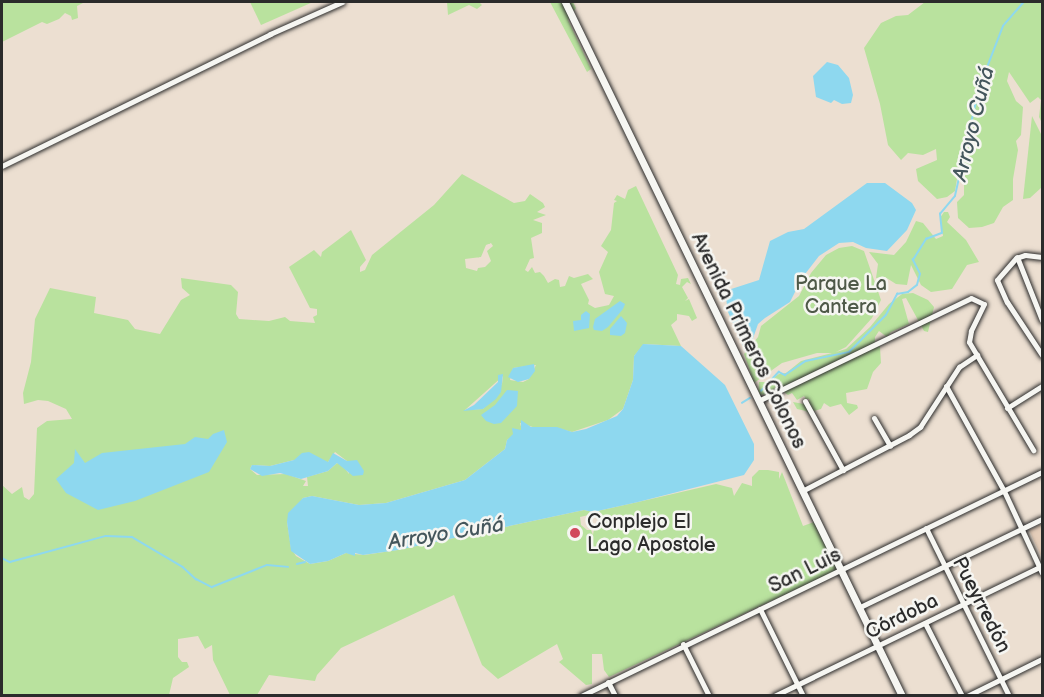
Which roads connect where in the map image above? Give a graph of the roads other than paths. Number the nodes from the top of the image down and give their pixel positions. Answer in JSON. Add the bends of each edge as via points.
{"nodes":[{"id":1,"x":342,"y":2,"type":"edge"},
{"id":2,"x":565,"y":2,"type":"edge"},
{"id":3,"x":2,"y":166,"type":"edge"},
{"id":4,"x":1017,"y":257,"type":"junction"},
{"id":5,"x":1042,"y":257,"type":"edge"},
{"id":6,"x":1042,"y":320,"type":"edge"},
{"id":7,"x":1042,"y":344,"type":"edge"},
{"id":8,"x":1042,"y":354,"type":"edge"},
{"id":9,"x":977,"y":356,"type":"junction"},
{"id":10,"x":946,"y":386,"type":"junction"},
{"id":11,"x":1042,"y":386,"type":"edge"},
{"id":12,"x":760,"y":400,"type":"junction"},
{"id":13,"x":805,"y":400,"type":"dead end"},
{"id":14,"x":1006,"y":408,"type":"junction"},
{"id":15,"x":874,"y":418,"type":"dead end"},
{"id":16,"x":890,"y":446,"type":"junction"},
{"id":17,"x":1033,"y":450,"type":"dead end"},
{"id":18,"x":843,"y":470,"type":"junction"},
{"id":19,"x":1042,"y":472,"type":"edge"},
{"id":20,"x":802,"y":491,"type":"junction"},
{"id":21,"x":1004,"y":491,"type":"junction"},
{"id":22,"x":1042,"y":519,"type":"edge"},
{"id":23,"x":926,"y":528,"type":"junction"},
{"id":24,"x":1022,"y":529,"type":"junction"},
{"id":25,"x":945,"y":566,"type":"junction"},
{"id":26,"x":1042,"y":569,"type":"edge"},
{"id":27,"x":841,"y":570,"type":"junction"},
{"id":28,"x":963,"y":604,"type":"junction"},
{"id":29,"x":860,"y":607,"type":"junction"},
{"id":30,"x":760,"y":609,"type":"junction"},
{"id":31,"x":925,"y":622,"type":"junction"},
{"id":32,"x":683,"y":644,"type":"junction"},
{"id":33,"x":878,"y":646,"type":"junction"},
{"id":34,"x":1042,"y":659,"type":"edge"},
{"id":35,"x":1001,"y":679,"type":"junction"},
{"id":36,"x":608,"y":682,"type":"junction"},
{"id":37,"x":798,"y":684,"type":"junction"},
{"id":38,"x":581,"y":696,"type":"edge"},
{"id":39,"x":615,"y":696,"type":"edge"},
{"id":40,"x":709,"y":696,"type":"edge"},
{"id":41,"x":774,"y":696,"type":"edge"},
{"id":42,"x":804,"y":696,"type":"edge"},
{"id":43,"x":902,"y":696,"type":"edge"},
{"id":44,"x":962,"y":696,"type":"edge"},
{"id":45,"x":967,"y":696,"type":"edge"},
{"id":46,"x":1009,"y":696,"type":"edge"}],
"edges":[{"from":1,"to":3,"type":"street"},
{"from":2,"to":12,"type":"street","name":"Avenida Primeros Colonos"},
{"from":4,"to":5,"type":"street"},
{"from":4,"to":6,"type":"street"},
{"from":4,"to":8,"type":"street","via":[[1000,274],[998,285]]},
{"from":7,"to":8,"type":"street"},
{"from":9,"to":10,"type":"street","via":[[959,367]]},
{"from":9,"to":12,"type":"street","via":[[969,342],[984,304],[971,298]]},
{"from":9,"to":14,"type":"street"},
{"from":10,"to":16,"type":"street","via":[[920,427]]},
{"from":10,"to":21,"type":"street"},
{"from":11,"to":14,"type":"street"},
{"from":12,"to":20,"type":"street","name":"Avenida Primeros Colonos"},
{"from":13,"to":18,"type":"street"},
{"from":14,"to":17,"type":"street"},
{"from":15,"to":16,"type":"street"},
{"from":16,"to":18,"type":"street"},
{"from":18,"to":20,"type":"street"},
{"from":19,"to":21,"type":"street","name":"San Luis"},
{"from":20,"to":27,"type":"street","name":"Avenida Primeros Colonos"},
{"from":21,"to":23,"type":"street","name":"San Luis"},
{"from":21,"to":24,"type":"street"},
{"from":22,"to":24,"type":"street"},
{"from":23,"to":25,"type":"street","name":"Pueyrredón"},
{"from":23,"to":27,"type":"street","name":"San Luis"},
{"from":24,"to":25,"type":"street"},
{"from":24,"to":26,"type":"street"},
{"from":25,"to":28,"type":"street","name":"Pueyrredón"},
{"from":25,"to":29,"type":"street"},
{"from":26,"to":28,"type":"street","name":"Córdoba"},
{"from":27,"to":29,"type":"street","name":"Avenida Primeros Colonos"},
{"from":27,"to":30,"type":"street","name":"San Luis"},
{"from":28,"to":31,"type":"street","name":"Córdoba"},
{"from":28,"to":35,"type":"street","name":"Pueyrredón"},
{"from":29,"to":33,"type":"street","name":"Avenida Primeros Colonos"},
{"from":30,"to":32,"type":"street","name":"San Luis"},
{"from":30,"to":37,"type":"street"},
{"from":31,"to":33,"type":"street","name":"Córdoba"},
{"from":31,"to":44,"type":"street"},
{"from":32,"to":36,"type":"street","name":"San Luis"},
{"from":32,"to":40,"type":"street"},
{"from":33,"to":37,"type":"street","name":"Córdoba"},
{"from":33,"to":43,"type":"street","name":"Avenida Primeros Colonos"},
{"from":34,"to":35,"type":"street"},
{"from":35,"to":45,"type":"street"},
{"from":35,"to":46,"type":"street","name":"Pueyrredón"},
{"from":36,"to":38,"type":"street","name":"San Luis"},
{"from":36,"to":39,"type":"street"},
{"from":37,"to":41,"type":"street","name":"Córdoba"},
{"from":37,"to":42,"type":"street"}]}
